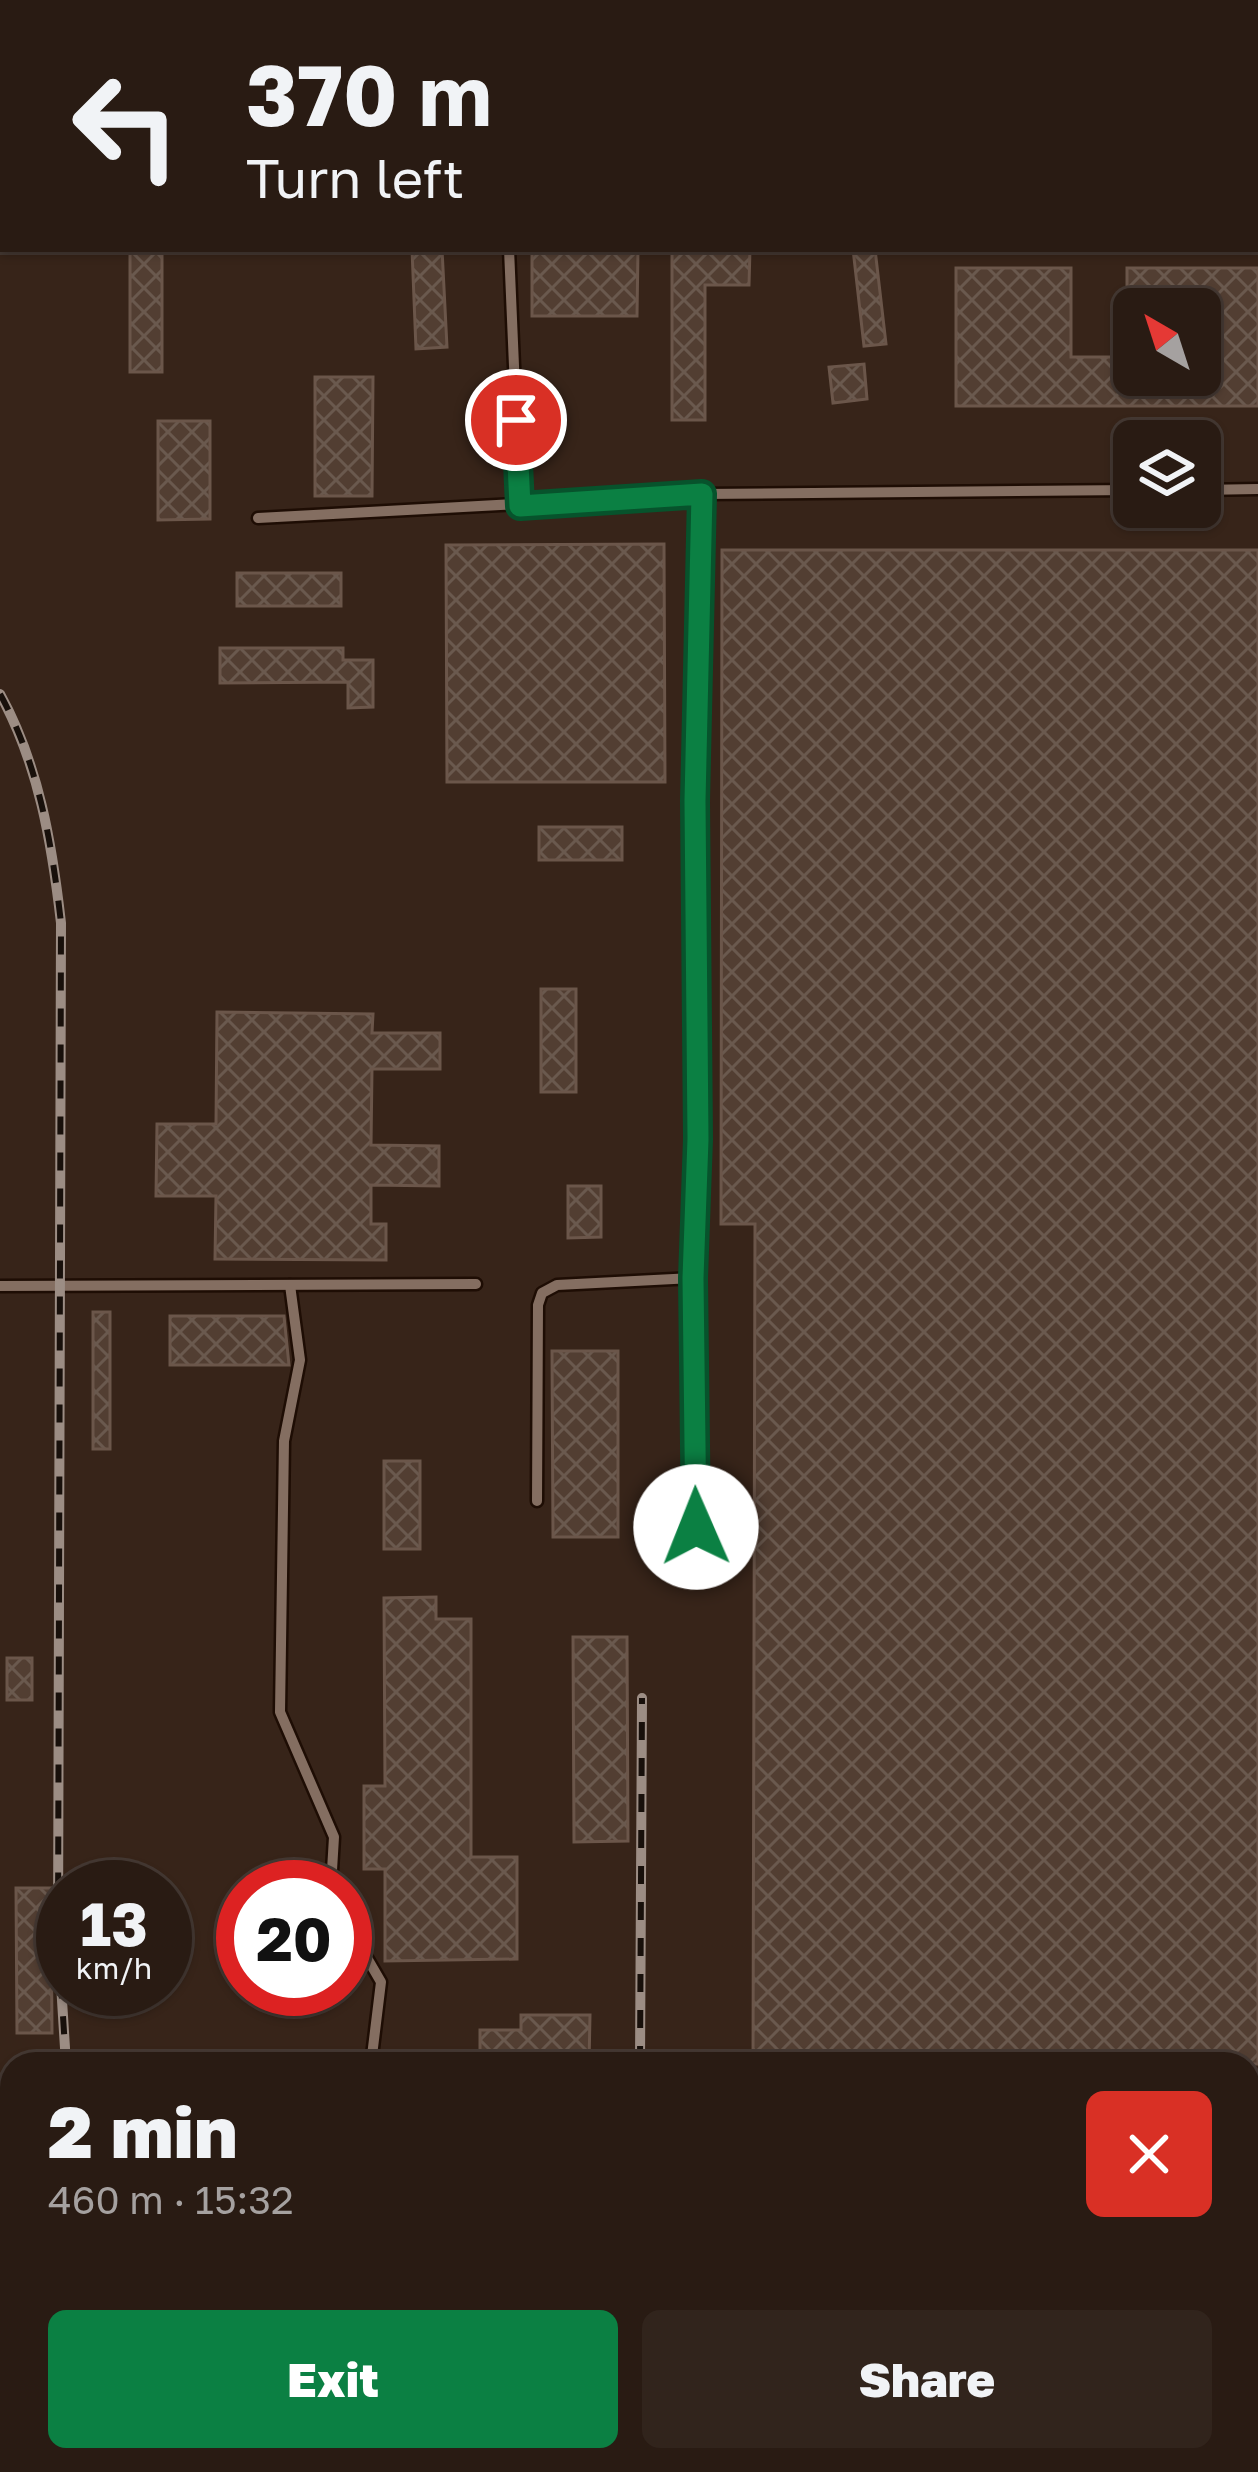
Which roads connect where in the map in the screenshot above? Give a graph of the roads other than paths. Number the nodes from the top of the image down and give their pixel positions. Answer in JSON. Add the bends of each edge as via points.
{"nodes":[{"id":1,"x":509,"y":252,"type":"edge"},
{"id":2,"x":1258,"y":489,"type":"edge"},
{"id":3,"x":1113,"y":490,"type":"edge"},
{"id":4,"x":1221,"y":490,"type":"edge"},
{"id":5,"x":702,"y":494,"type":"junction"},
{"id":6,"x":520,"y":506,"type":"junction"},
{"id":7,"x":258,"y":518,"type":"dead end"},
{"id":8,"x":693,"y":1278,"type":"junction"},
{"id":9,"x":476,"y":1284,"type":"dead end"},
{"id":10,"x":290,"y":1285,"type":"junction"},
{"id":11,"x":0,"y":1286,"type":"edge"},
{"id":12,"x":536,"y":1501,"type":"dead end"},
{"id":13,"x":696,"y":1527,"type":"dead end"},
{"id":14,"x":333,"y":1860,"type":"edge"},
{"id":15,"x":372,"y":1966,"type":"edge"},
{"id":16,"x":372,"y":2052,"type":"edge"}],
"edges":[{"from":1,"to":6,"type":"lane"},
{"from":2,"to":4,"type":"lane"},
{"from":3,"to":5,"type":"lane"},
{"from":5,"to":6,"type":"lane"},
{"from":5,"to":8,"type":"lane"},
{"from":6,"to":7,"type":"lane"},
{"from":8,"to":12,"type":"lane","via":[[542,1292]]},
{"from":8,"to":13,"type":"lane"},
{"from":9,"to":10,"type":"lane"},
{"from":10,"to":11,"type":"lane"},
{"from":10,"to":14,"type":"lane","via":[[299,1360],[284,1441],[280,1712],[334,1838]]},
{"from":15,"to":16,"type":"lane","via":[[381,1982]]}]}
